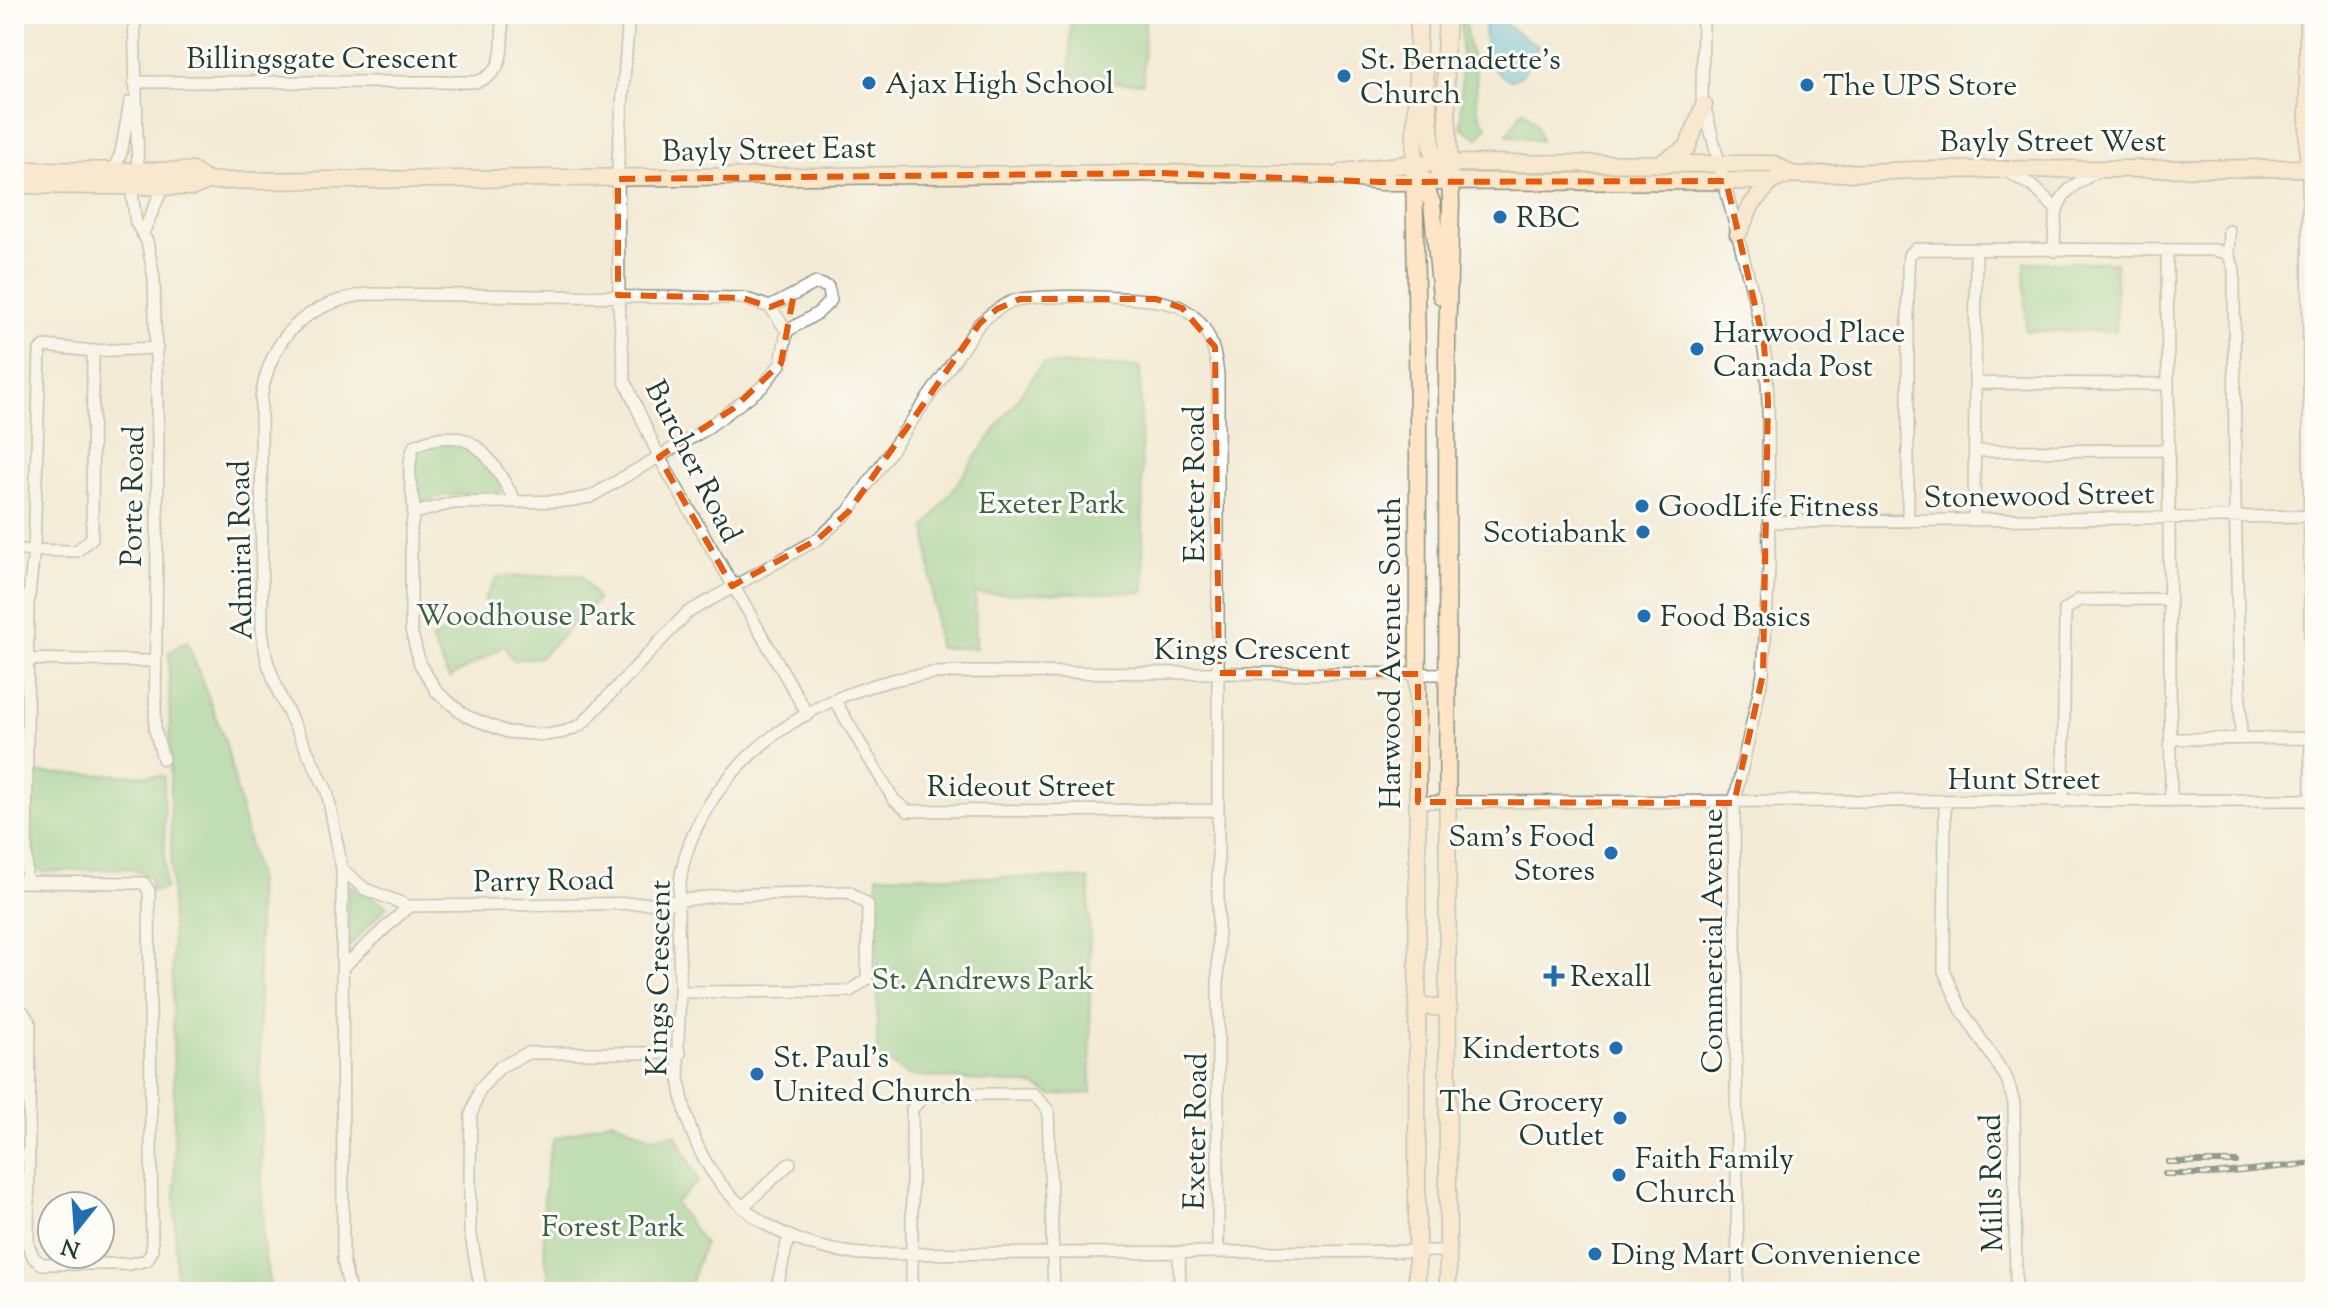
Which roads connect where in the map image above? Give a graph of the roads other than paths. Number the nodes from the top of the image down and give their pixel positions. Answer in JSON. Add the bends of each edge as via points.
{"nodes":[{"id":1,"x":134,"y":14,"type":"edge"},
{"id":2,"x":502,"y":14,"type":"edge"},
{"id":3,"x":629,"y":14,"type":"edge"},
{"id":4,"x":1419,"y":14,"type":"edge"},
{"id":5,"x":1447,"y":14,"type":"edge"},
{"id":6,"x":1703,"y":14,"type":"edge"},
{"id":7,"x":2308,"y":14,"type":"edge"},
{"id":8,"x":1420,"y":56,"type":"junction"},
{"id":9,"x":134,"y":82,"type":"junction"},
{"id":10,"x":1704,"y":105,"type":"junction"},
{"id":11,"x":1414,"y":163,"type":"junction"},
{"id":12,"x":1442,"y":164,"type":"junction"},
{"id":13,"x":1657,"y":165,"type":"junction"},
{"id":14,"x":2312,"y":168,"type":"edge"},
{"id":15,"x":14,"y":170,"type":"edge"},
{"id":16,"x":2004,"y":170,"type":"junction"},
{"id":17,"x":2101,"y":170,"type":"junction"},
{"id":18,"x":113,"y":171,"type":"junction"},
{"id":19,"x":1724,"y":174,"type":"junction"},
{"id":20,"x":1791,"y":174,"type":"junction"},
{"id":21,"x":1330,"y":175,"type":"junction"},
{"id":22,"x":44,"y":178,"type":"junction"},
{"id":23,"x":134,"y":179,"type":"junction"},
{"id":24,"x":618,"y":179,"type":"junction"},
{"id":25,"x":208,"y":181,"type":"junction"},
{"id":26,"x":1420,"y":181,"type":"junction"},
{"id":27,"x":1451,"y":181,"type":"junction"},
{"id":28,"x":1772,"y":181,"type":"junction"},
{"id":29,"x":14,"y":185,"type":"edge"},
{"id":30,"x":163,"y":187,"type":"junction"},
{"id":31,"x":2055,"y":208,"type":"junction"},
{"id":32,"x":2229,"y":231,"type":"dead end"},
{"id":33,"x":143,"y":233,"type":"junction"},
{"id":34,"x":1738,"y":234,"type":"junction"},
{"id":35,"x":1976,"y":251,"type":"junction"},
{"id":36,"x":2054,"y":251,"type":"junction"},
{"id":37,"x":2167,"y":251,"type":"junction"},
{"id":38,"x":2228,"y":254,"type":"junction"},
{"id":39,"x":618,"y":295,"type":"junction"},
{"id":40,"x":770,"y":307,"type":"junction"},
{"id":41,"x":787,"y":331,"type":"junction"},
{"id":42,"x":1447,"y":341,"type":"junction"},
{"id":43,"x":157,"y":348,"type":"junction"},
{"id":44,"x":93,"y":351,"type":"junction"},
{"id":45,"x":1975,"y":383,"type":"junction"},
{"id":46,"x":2166,"y":384,"type":"junction"},
{"id":47,"x":1418,"y":415,"type":"junction"},
{"id":48,"x":1449,"y":421,"type":"junction"},
{"id":49,"x":2168,"y":450,"type":"junction"},
{"id":50,"x":1975,"y":451,"type":"junction"},
{"id":51,"x":659,"y":457,"type":"junction"},
{"id":52,"x":516,"y":502,"type":"junction"},
{"id":53,"x":415,"y":513,"type":"junction"},
{"id":54,"x":2310,"y":516,"type":"junction"},
{"id":55,"x":2169,"y":517,"type":"junction"},
{"id":56,"x":2235,"y":517,"type":"junction"},
{"id":57,"x":1974,"y":520,"type":"junction"},
{"id":58,"x":1908,"y":521,"type":"junction"},
{"id":59,"x":1769,"y":522,"type":"junction"},
{"id":60,"x":14,"y":550,"type":"edge"},
{"id":61,"x":34,"y":550,"type":"junction"},
{"id":62,"x":732,"y":586,"type":"junction"},
{"id":63,"x":2169,"y":599,"type":"junction"},
{"id":64,"x":14,"y":604,"type":"edge"},
{"id":65,"x":28,"y":604,"type":"junction"},
{"id":66,"x":14,"y":659,"type":"edge"},
{"id":67,"x":27,"y":659,"type":"junction"},
{"id":68,"x":154,"y":661,"type":"junction"},
{"id":69,"x":1219,"y":673,"type":"junction"},
{"id":70,"x":1418,"y":674,"type":"junction"},
{"id":71,"x":1448,"y":674,"type":"junction"},
{"id":72,"x":835,"y":701,"type":"junction"},
{"id":73,"x":808,"y":715,"type":"junction"},
{"id":74,"x":2241,"y":738,"type":"junction"},
{"id":75,"x":2311,"y":738,"type":"junction"},
{"id":76,"x":2171,"y":739,"type":"junction"},
{"id":77,"x":163,"y":759,"type":"dead end"},
{"id":78,"x":2313,"y":800,"type":"edge"},
{"id":79,"x":2171,"y":801,"type":"junction"},
{"id":80,"x":1418,"y":802,"type":"junction"},
{"id":81,"x":2063,"y":802,"type":"junction"},
{"id":82,"x":1448,"y":803,"type":"junction"},
{"id":83,"x":1734,"y":803,"type":"junction"},
{"id":84,"x":1945,"y":803,"type":"junction"},
{"id":85,"x":1218,"y":810,"type":"junction"},
{"id":86,"x":342,"y":869,"type":"junction"},
{"id":87,"x":20,"y":882,"type":"edge"},
{"id":88,"x":679,"y":901,"type":"junction"},
{"id":89,"x":409,"y":906,"type":"junction"},
{"id":90,"x":342,"y":968,"type":"junction"},
{"id":91,"x":680,"y":992,"type":"junction"},
{"id":92,"x":1417,"y":1006,"type":"junction"},
{"id":93,"x":14,"y":1008,"type":"edge"},
{"id":94,"x":1449,"y":1008,"type":"junction"},
{"id":95,"x":680,"y":1053,"type":"junction"},
{"id":96,"x":14,"y":1156,"type":"edge"},
{"id":97,"x":29,"y":1157,"type":"junction"},
{"id":98,"x":790,"y":1163,"type":"dead end"},
{"id":99,"x":743,"y":1207,"type":"junction"},
{"id":100,"x":788,"y":1239,"type":"junction"},
{"id":101,"x":1218,"y":1251,"type":"junction"},
{"id":102,"x":1415,"y":1251,"type":"junction"},
{"id":103,"x":1447,"y":1251,"type":"junction"},
{"id":104,"x":1179,"y":1253,"type":"junction"},
{"id":105,"x":912,"y":1254,"type":"junction"},
{"id":106,"x":1053,"y":1255,"type":"junction"},
{"id":107,"x":350,"y":1292,"type":"edge"},
{"id":108,"x":481,"y":1292,"type":"edge"},
{"id":109,"x":776,"y":1292,"type":"edge"},
{"id":110,"x":912,"y":1292,"type":"edge"},
{"id":111,"x":1054,"y":1292,"type":"edge"},
{"id":112,"x":1180,"y":1292,"type":"edge"},
{"id":113,"x":1417,"y":1292,"type":"edge"},
{"id":114,"x":1448,"y":1292,"type":"edge"},
{"id":115,"x":1738,"y":1292,"type":"edge"},
{"id":116,"x":2016,"y":1292,"type":"edge"}],
"edges":[{"from":1,"to":9,"type":"street"},
{"from":2,"to":9,"type":"street","name":"Billingsgate Crescent","via":[[501,62],[495,73],[475,82]]},
{"from":3,"to":24,"type":"street","name":"Burcher Road"},
{"from":4,"to":8,"type":"main road","name":"Harwood Avenue South"},
{"from":5,"to":12,"type":"main road"},
{"from":6,"to":10,"type":"street","name":"Commercial Avenue"},
{"from":7,"to":14,"type":"main road"},
{"from":8,"to":11,"type":"main road","name":"Harwood Avenue South"},
{"from":8,"to":12,"type":"main road"},
{"from":9,"to":18,"type":"street"},
{"from":9,"to":23,"type":"street","name":"Porte Road"},
{"from":10,"to":13,"type":"main road","via":[[1687,148]]},
{"from":10,"to":19,"type":"street","name":"Commercial Avenue"},
{"from":11,"to":12,"type":"main road","name":"Bayly Street East"},
{"from":11,"to":21,"type":"main road","name":"Bayly Street East"},
{"from":11,"to":26,"type":"main road","name":"Harwood Avenue South"},
{"from":12,"to":13,"type":"main road","name":"Bayly Street West"},
{"from":12,"to":27,"type":"main road"},
{"from":13,"to":19,"type":"main road","name":"Bayly Street West"},
{"from":14,"to":17,"type":"main road","name":"Bayly Street West"},
{"from":14,"to":54,"type":"street"},
{"from":15,"to":22,"type":"main road","name":"Bayly Street East"},
{"from":16,"to":17,"type":"main road","name":"Bayly Street West"},
{"from":16,"to":20,"type":"main road","name":"Bayly Street West"},
{"from":16,"to":31,"type":"street","via":[[2035,188]]},
{"from":17,"to":31,"type":"street","via":[[2072,184]]},
{"from":18,"to":22,"type":"main road","name":"Bayly Street East"},
{"from":18,"to":23,"type":"main road","name":"Bayly Street East"},
{"from":19,"to":20,"type":"main road","name":"Bayly Street West","via":[[1774,164]]},
{"from":19,"to":27,"type":"main road","name":"Bayly Street West"},
{"from":19,"to":28,"type":"main road","name":"Bayly Street West"},
{"from":19,"to":34,"type":"street","name":"Commercial Avenue"},
{"from":20,"to":28,"type":"main road","name":"Bayly Street West"},
{"from":21,"to":24,"type":"main road","name":"Bayly Street East"},
{"from":21,"to":26,"type":"main road","name":"Bayly Street East"},
{"from":22,"to":23,"type":"main road","name":"Bayly Street East"},
{"from":22,"to":29,"type":"main road","name":"Bayly Street East"},
{"from":23,"to":25,"type":"main road","name":"Bayly Street East","via":[[192,171]]},
{"from":23,"to":30,"type":"main road","name":"Bayly Street East"},
{"from":23,"to":33,"type":"street","name":"Porte Road","via":[[136,223]]},
{"from":24,"to":25,"type":"main road","name":"Bayly Street East"},
{"from":24,"to":39,"type":"street","name":"Burcher Road"},
{"from":25,"to":30,"type":"main road","name":"Bayly Street East"},
{"from":26,"to":27,"type":"main road","name":"Bayly Street East"},
{"from":26,"to":42,"type":"main road","via":[[1432,203]]},
{"from":26,"to":47,"type":"main road","name":"Harwood Avenue South"},
{"from":27,"to":42,"type":"main road","name":"Harwood Avenue South"},
{"from":28,"to":34,"type":"main road","via":[[1752,204]]},
{"from":30,"to":33,"type":"street"},
{"from":31,"to":36,"type":"street"},
{"from":32,"to":38,"type":"street"},
{"from":33,"to":43,"type":"street","name":"Porte Road","via":[[154,278]]},
{"from":34,"to":59,"type":"street","name":"Commercial Avenue","via":[[1766,361]]},
{"from":35,"to":36,"type":"street"},
{"from":35,"to":45,"type":"street"},
{"from":35,"to":58,"type":"street","via":[[1916,249],[1909,255]]},
{"from":36,"to":37,"type":"street"},
{"from":37,"to":38,"type":"street"},
{"from":37,"to":46,"type":"street"},
{"from":38,"to":56,"type":"street","via":[[2234,269]]},
{"from":39,"to":40,"type":"street","name":"Admiral Road","via":[[740,297]]},
{"from":39,"to":51,"type":"street","name":"Burcher Road","via":[[625,381]]},
{"from":39,"to":86,"type":"street","name":"Admiral Road","via":[[367,294],[336,299],[309,313],[266,365],[261,398],[262,631],[280,696],[327,791]]},
{"from":40,"to":41,"type":"street"},
{"from":40,"to":41,"type":"street","via":[[816,283],[828,287],[831,300]]},
{"from":41,"to":51,"type":"street","via":[[781,363],[762,387]]},
{"from":42,"to":48,"type":"main road","name":"Harwood Avenue South"},
{"from":43,"to":44,"type":"street"},
{"from":43,"to":68,"type":"street","name":"Porte Road"},
{"from":44,"to":61,"type":"street","via":[[92,538],[77,551]]},
{"from":44,"to":61,"type":"street","via":[[52,346],[40,350]]},
{"from":45,"to":46,"type":"street"},
{"from":45,"to":50,"type":"street"},
{"from":46,"to":49,"type":"street"},
{"from":47,"to":48,"type":"main road"},
{"from":47,"to":70,"type":"main road","name":"Harwood Avenue South"},
{"from":48,"to":71,"type":"main road","name":"Harwood Avenue South"},
{"from":49,"to":50,"type":"street"},
{"from":49,"to":55,"type":"street"},
{"from":50,"to":57,"type":"street"},
{"from":51,"to":52,"type":"street","via":[[590,497]]},
{"from":51,"to":62,"type":"street","name":"Burcher Road"},
{"from":52,"to":53,"type":"street","via":[[452,503]]},
{"from":52,"to":53,"type":"street","name":"Exeter Road","via":[[485,450],[469,439],[429,439],[414,446],[407,465]]},
{"from":53,"to":62,"type":"street","name":"Exeter Road","via":[[411,630],[420,664],[451,705],[507,732],[545,735],[581,725],[687,613]]},
{"from":54,"to":56,"type":"street","name":"Stonewood Street"},
{"from":54,"to":75,"type":"street"},
{"from":55,"to":56,"type":"street","name":"Stonewood Street"},
{"from":55,"to":57,"type":"street","name":"Stonewood Street"},
{"from":55,"to":63,"type":"street"},
{"from":56,"to":74,"type":"street"},
{"from":57,"to":58,"type":"street","name":"Stonewood Street"},
{"from":58,"to":59,"type":"street","name":"Stonewood Street"},
{"from":59,"to":83,"type":"street","name":"Commercial Avenue","via":[[1763,674]]},
{"from":60,"to":61,"type":"street"},
{"from":61,"to":65,"type":"street"},
{"from":62,"to":69,"type":"street","name":"Exeter Road","via":[[818,539],[849,511],[980,323],[997,309],[1020,299],[1156,299],[1182,308],[1204,327],[1215,347]]},
{"from":62,"to":73,"type":"street","name":"Burcher Road"},
{"from":63,"to":76,"type":"street"},
{"from":63,"to":81,"type":"street","via":[[2079,600],[2065,610]]},
{"from":64,"to":65,"type":"street"},
{"from":65,"to":67,"type":"street"},
{"from":66,"to":67,"type":"street"},
{"from":67,"to":68,"type":"street"},
{"from":67,"to":87,"type":"street"},
{"from":68,"to":77,"type":"street","name":"Porte Road","via":[[155,730]]},
{"from":69,"to":70,"type":"street","name":"Kings Crescent"},
{"from":69,"to":72,"type":"street","name":"Kings Crescent","via":[[935,672],[888,681]]},
{"from":69,"to":85,"type":"street","name":"Exeter Road"},
{"from":70,"to":71,"type":"street","name":"Kings Crescent"},
{"from":70,"to":80,"type":"main road","name":"Harwood Avenue South"},
{"from":71,"to":82,"type":"main road","name":"Harwood Avenue South"},
{"from":72,"to":73,"type":"street","name":"Kings Crescent"},
{"from":72,"to":85,"type":"street","name":"Rideout Street","via":[[894,800],[908,811]]},
{"from":73,"to":88,"type":"street","name":"Kings Crescent","via":[[756,747],[716,790],[686,857]]},
{"from":74,"to":75,"type":"street"},
{"from":74,"to":76,"type":"street"},
{"from":75,"to":78,"type":"street"},
{"from":76,"to":79,"type":"street"},
{"from":78,"to":79,"type":"street","name":"Hunt Street"},
{"from":79,"to":81,"type":"street","name":"Hunt Street"},
{"from":80,"to":82,"type":"street"},
{"from":80,"to":92,"type":"main road","name":"Harwood Avenue South"},
{"from":81,"to":84,"type":"street","name":"Hunt Street"},
{"from":82,"to":83,"type":"street","name":"Hunt Street"},
{"from":82,"to":94,"type":"main road","name":"Harwood Avenue South"},
{"from":83,"to":84,"type":"street","name":"Hunt Street"},
{"from":83,"to":115,"type":"street","name":"Commercial Avenue"},
{"from":84,"to":116,"type":"street","name":"Mills Road","via":[[1944,971],[1961,1009],[2007,1079],[2014,1103]]},
{"from":85,"to":101,"type":"street","name":"Exeter Road"},
{"from":86,"to":89,"type":"street","name":"Parry Road","via":[[365,889]]},
{"from":86,"to":90,"type":"street","name":"Admiral Road"},
{"from":87,"to":97,"type":"street","via":[[144,883],[149,891],[152,1251],[147,1260],[42,1264],[34,1258],[28,1245]]},
{"from":88,"to":89,"type":"street","name":"Parry Road"},
{"from":88,"to":91,"type":"street","name":"Kings Crescent"},
{"from":88,"to":91,"type":"street","name":"Parry Road","via":[[849,892],[868,905],[867,979],[860,987]]},
{"from":89,"to":90,"type":"street"},
{"from":90,"to":107,"type":"street","name":"Admiral Road","via":[[343,1260]]},
{"from":91,"to":95,"type":"street","name":"Kings Crescent"},
{"from":92,"to":94,"type":"main road"},
{"from":92,"to":102,"type":"main road","name":"Harwood Avenue South"},
{"from":93,"to":97,"type":"street","via":[[30,1023]]},
{"from":94,"to":103,"type":"main road","name":"Harwood Avenue South"},
{"from":95,"to":99,"type":"street","name":"Kings Crescent","via":[[681,1092],[695,1141],[722,1186]]},
{"from":95,"to":108,"type":"street","via":[[528,1053],[500,1067],[480,1089],[471,1115],[470,1230]]},
{"from":96,"to":97,"type":"street"},
{"from":98,"to":99,"type":"street"},
{"from":99,"to":100,"type":"street","name":"Kings Crescent"},
{"from":100,"to":105,"type":"street","name":"Kings Crescent","via":[[840,1252]]},
{"from":100,"to":109,"type":"street"},
{"from":101,"to":102,"type":"street","name":"Kings Crescent"},
{"from":101,"to":104,"type":"street","name":"Kings Crescent"},
{"from":102,"to":103,"type":"street","name":"Kings Crescent"},
{"from":102,"to":113,"type":"main road","name":"Harwood Avenue South"},
{"from":103,"to":114,"type":"main road","name":"Harwood Avenue South"},
{"from":104,"to":106,"type":"street","name":"Kings Crescent"},
{"from":104,"to":112,"type":"street"},
{"from":105,"to":106,"type":"street","name":"Kings Crescent"},
{"from":105,"to":106,"type":"street","via":[[912,1109],[926,1094],[945,1092],[1033,1094],[1043,1101],[1048,1110]]},
{"from":105,"to":110,"type":"street"},
{"from":106,"to":111,"type":"street"}]}
